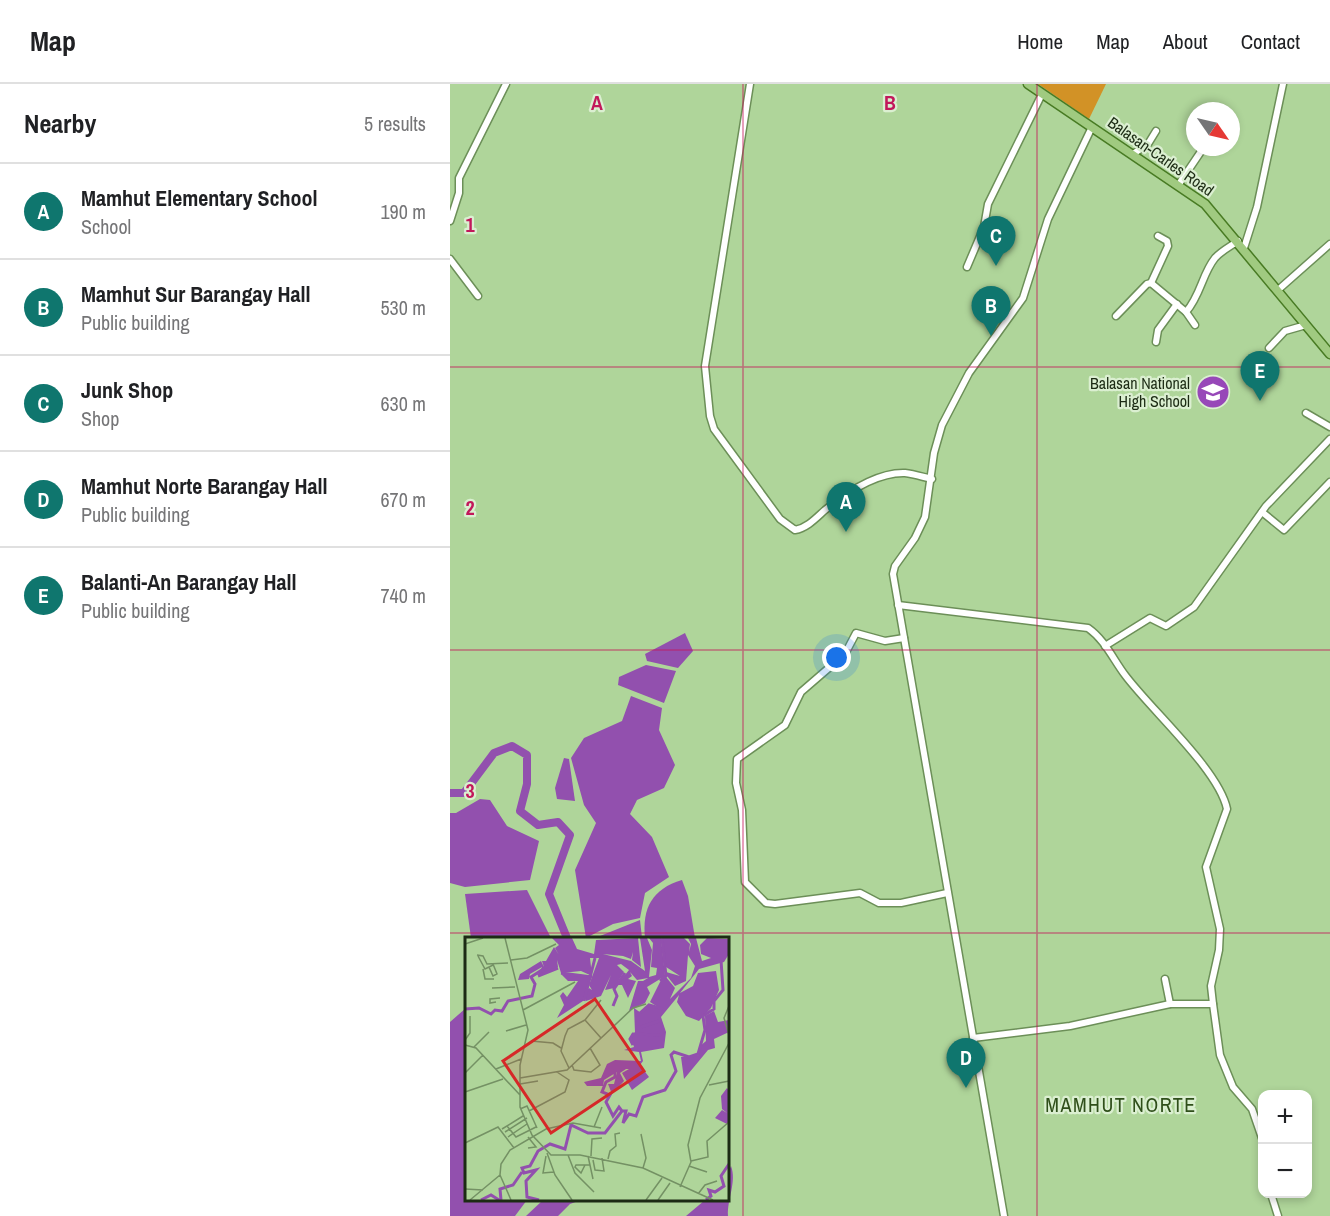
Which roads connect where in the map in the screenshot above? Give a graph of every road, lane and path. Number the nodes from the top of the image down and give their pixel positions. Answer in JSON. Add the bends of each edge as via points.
{"nodes":[{"id":1,"x":506,"y":84,"type":"edge"},
{"id":2,"x":750,"y":84,"type":"edge"},
{"id":3,"x":1028,"y":84,"type":"edge"},
{"id":4,"x":1283,"y":84,"type":"edge"},
{"id":5,"x":1042,"y":94,"type":"junction"},
{"id":6,"x":1092,"y":127,"type":"junction"},
{"id":7,"x":1156,"y":131,"type":"dead end"},
{"id":8,"x":1133,"y":154,"type":"junction"},
{"id":9,"x":1198,"y":156,"type":"edge"},
{"id":10,"x":1179,"y":184,"type":"junction"},
{"id":11,"x":450,"y":221,"type":"edge"},
{"id":12,"x":1158,"y":236,"type":"dead end"},
{"id":13,"x":1238,"y":241,"type":"junction"},
{"id":14,"x":1330,"y":244,"type":"edge"},
{"id":15,"x":1244,"y":248,"type":"junction"},
{"id":16,"x":450,"y":259,"type":"edge"},
{"id":17,"x":967,"y":267,"type":"dead end"},
{"id":18,"x":1151,"y":283,"type":"junction"},
{"id":19,"x":1278,"y":290,"type":"junction"},
{"id":20,"x":478,"y":296,"type":"dead end"},
{"id":21,"x":1177,"y":304,"type":"junction"},
{"id":22,"x":1186,"y":312,"type":"junction"},
{"id":23,"x":1116,"y":316,"type":"dead end"},
{"id":24,"x":1195,"y":325,"type":"dead end"},
{"id":25,"x":1306,"y":325,"type":"junction"},
{"id":26,"x":1156,"y":342,"type":"dead end"},
{"id":27,"x":1269,"y":348,"type":"dead end"},
{"id":28,"x":1330,"y":354,"type":"edge"},
{"id":29,"x":1306,"y":413,"type":"dead end"},
{"id":30,"x":1330,"y":426,"type":"edge"},
{"id":31,"x":1330,"y":439,"type":"edge"},
{"id":32,"x":932,"y":479,"type":"junction"},
{"id":33,"x":1330,"y":482,"type":"edge"},
{"id":34,"x":1262,"y":512,"type":"junction"},
{"id":35,"x":898,"y":605,"type":"junction"},
{"id":36,"x":904,"y":638,"type":"junction"},
{"id":37,"x":1105,"y":646,"type":"junction"},
{"id":38,"x":947,"y":893,"type":"junction"},
{"id":39,"x":1165,"y":979,"type":"dead end"},
{"id":40,"x":1170,"y":1004,"type":"junction"},
{"id":41,"x":1214,"y":1004,"type":"junction"},
{"id":42,"x":973,"y":1038,"type":"junction"},
{"id":43,"x":1258,"y":1125,"type":"edge"},
{"id":44,"x":1272,"y":1198,"type":"edge"},
{"id":45,"x":1004,"y":1216,"type":"edge"},
{"id":46,"x":1278,"y":1216,"type":"edge"}],
"edges":[{"from":1,"to":11,"type":"street","via":[[459,178],[459,194]]},
{"from":2,"to":32,"type":"street","via":[[705,366],[714,429],[780,519],[795,530],[802,529],[862,485],[904,473]]},
{"from":3,"to":5,"type":"main road","name":"Balasan-Carles Road"},
{"from":4,"to":15,"type":"street","via":[[1257,207]]},
{"from":5,"to":6,"type":"main road","name":"Balasan-Carles Road"},
{"from":5,"to":17,"type":"street","via":[[988,204],[984,227]]},
{"from":6,"to":8,"type":"main road","name":"Balasan-Carles Road"},
{"from":6,"to":32,"type":"street","via":[[1048,219],[1023,297],[969,373],[942,425]]},
{"from":7,"to":8,"type":"street","via":[[1148,144]]},
{"from":8,"to":10,"type":"main road","name":"Balasan-Carles Road"},
{"from":9,"to":10,"type":"street"},
{"from":10,"to":13,"type":"main road","name":"Balasan-Carles Road","via":[[1205,204]]},
{"from":12,"to":18,"type":"street","via":[[1168,246]]},
{"from":13,"to":15,"type":"main road","name":"Balasan-Carles Road"},
{"from":13,"to":22,"type":"street","via":[[1217,256],[1198,297]]},
{"from":14,"to":19,"type":"street"},
{"from":15,"to":19,"type":"main road","name":"Balasan-Carles Road"},
{"from":16,"to":20,"type":"street"},
{"from":18,"to":21,"type":"street"},
{"from":18,"to":23,"type":"street"},
{"from":19,"to":25,"type":"main road","name":"Balasan-Carles Road"},
{"from":21,"to":22,"type":"street"},
{"from":21,"to":26,"type":"street","via":[[1158,330]]},
{"from":22,"to":24,"type":"street"},
{"from":25,"to":27,"type":"street","via":[[1285,331]]},
{"from":25,"to":28,"type":"main road","name":"Balasan-Carles Road"},
{"from":29,"to":30,"type":"street"},
{"from":31,"to":34,"type":"street"},
{"from":32,"to":35,"type":"street","via":[[926,517],[895,566]]},
{"from":33,"to":34,"type":"street","via":[[1284,530]]},
{"from":34,"to":37,"type":"street","via":[[1194,608],[1166,626],[1150,618]]},
{"from":35,"to":36,"type":"street"},
{"from":35,"to":37,"type":"street","via":[[1082,627],[1096,634]]},
{"from":36,"to":38,"type":"street"},
{"from":36,"to":38,"type":"street","via":[[885,641],[855,633],[845,654],[801,692],[785,725],[737,759],[745,882],[766,903],[775,904],[860,893],[879,903],[901,903]]},
{"from":37,"to":41,"type":"street","via":[[1190,750],[1225,800],[1227,809],[1206,867],[1220,929],[1211,986]]},
{"from":38,"to":42,"type":"street"},
{"from":39,"to":40,"type":"street"},
{"from":40,"to":41,"type":"street"},
{"from":40,"to":42,"type":"street","via":[[1070,1026]]},
{"from":41,"to":43,"type":"street","via":[[1220,1055],[1233,1087],[1252,1109]]},
{"from":42,"to":45,"type":"street"},
{"from":44,"to":46,"type":"street"}]}
